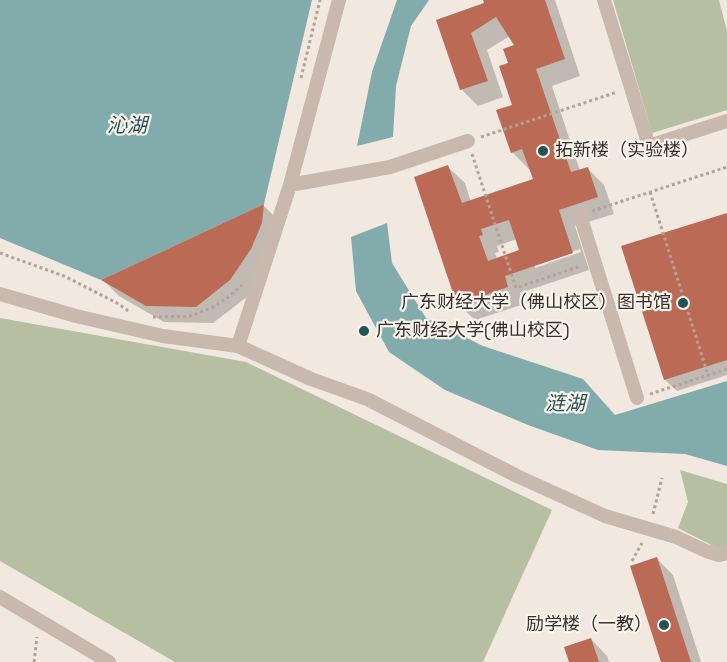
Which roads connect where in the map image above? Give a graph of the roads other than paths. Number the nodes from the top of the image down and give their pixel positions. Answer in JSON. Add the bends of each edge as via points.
{"nodes":[{"id":1,"x":339,"y":0,"type":"edge"},
{"id":2,"x":604,"y":0,"type":"edge"},
{"id":3,"x":727,"y":121,"type":"edge"},
{"id":4,"x":468,"y":141,"type":"road end"},
{"id":5,"x":290,"y":185,"type":"junction"},
{"id":6,"x":580,"y":215,"type":"road end"},
{"id":7,"x":0,"y":294,"type":"edge"},
{"id":8,"x":238,"y":346,"type":"junction"},
{"id":9,"x":637,"y":398,"type":"road end"},
{"id":10,"x":727,"y":553,"type":"edge"},
{"id":11,"x":0,"y":597,"type":"edge"},
{"id":12,"x":109,"y":662,"type":"edge"}],
"edges":[{"from":1,"to":5,"type":"street"},
{"from":2,"to":3,"type":"street","via":[[649,146]]},
{"from":4,"to":5,"type":"street","via":[[390,167]]},
{"from":5,"to":8,"type":"street"},
{"from":6,"to":9,"type":"street"},
{"from":7,"to":8,"type":"street","via":[[163,336]]},
{"from":8,"to":10,"type":"street","via":[[367,399],[517,477],[605,516],[676,537],[718,555]]},
{"from":11,"to":12,"type":"street"}]}
